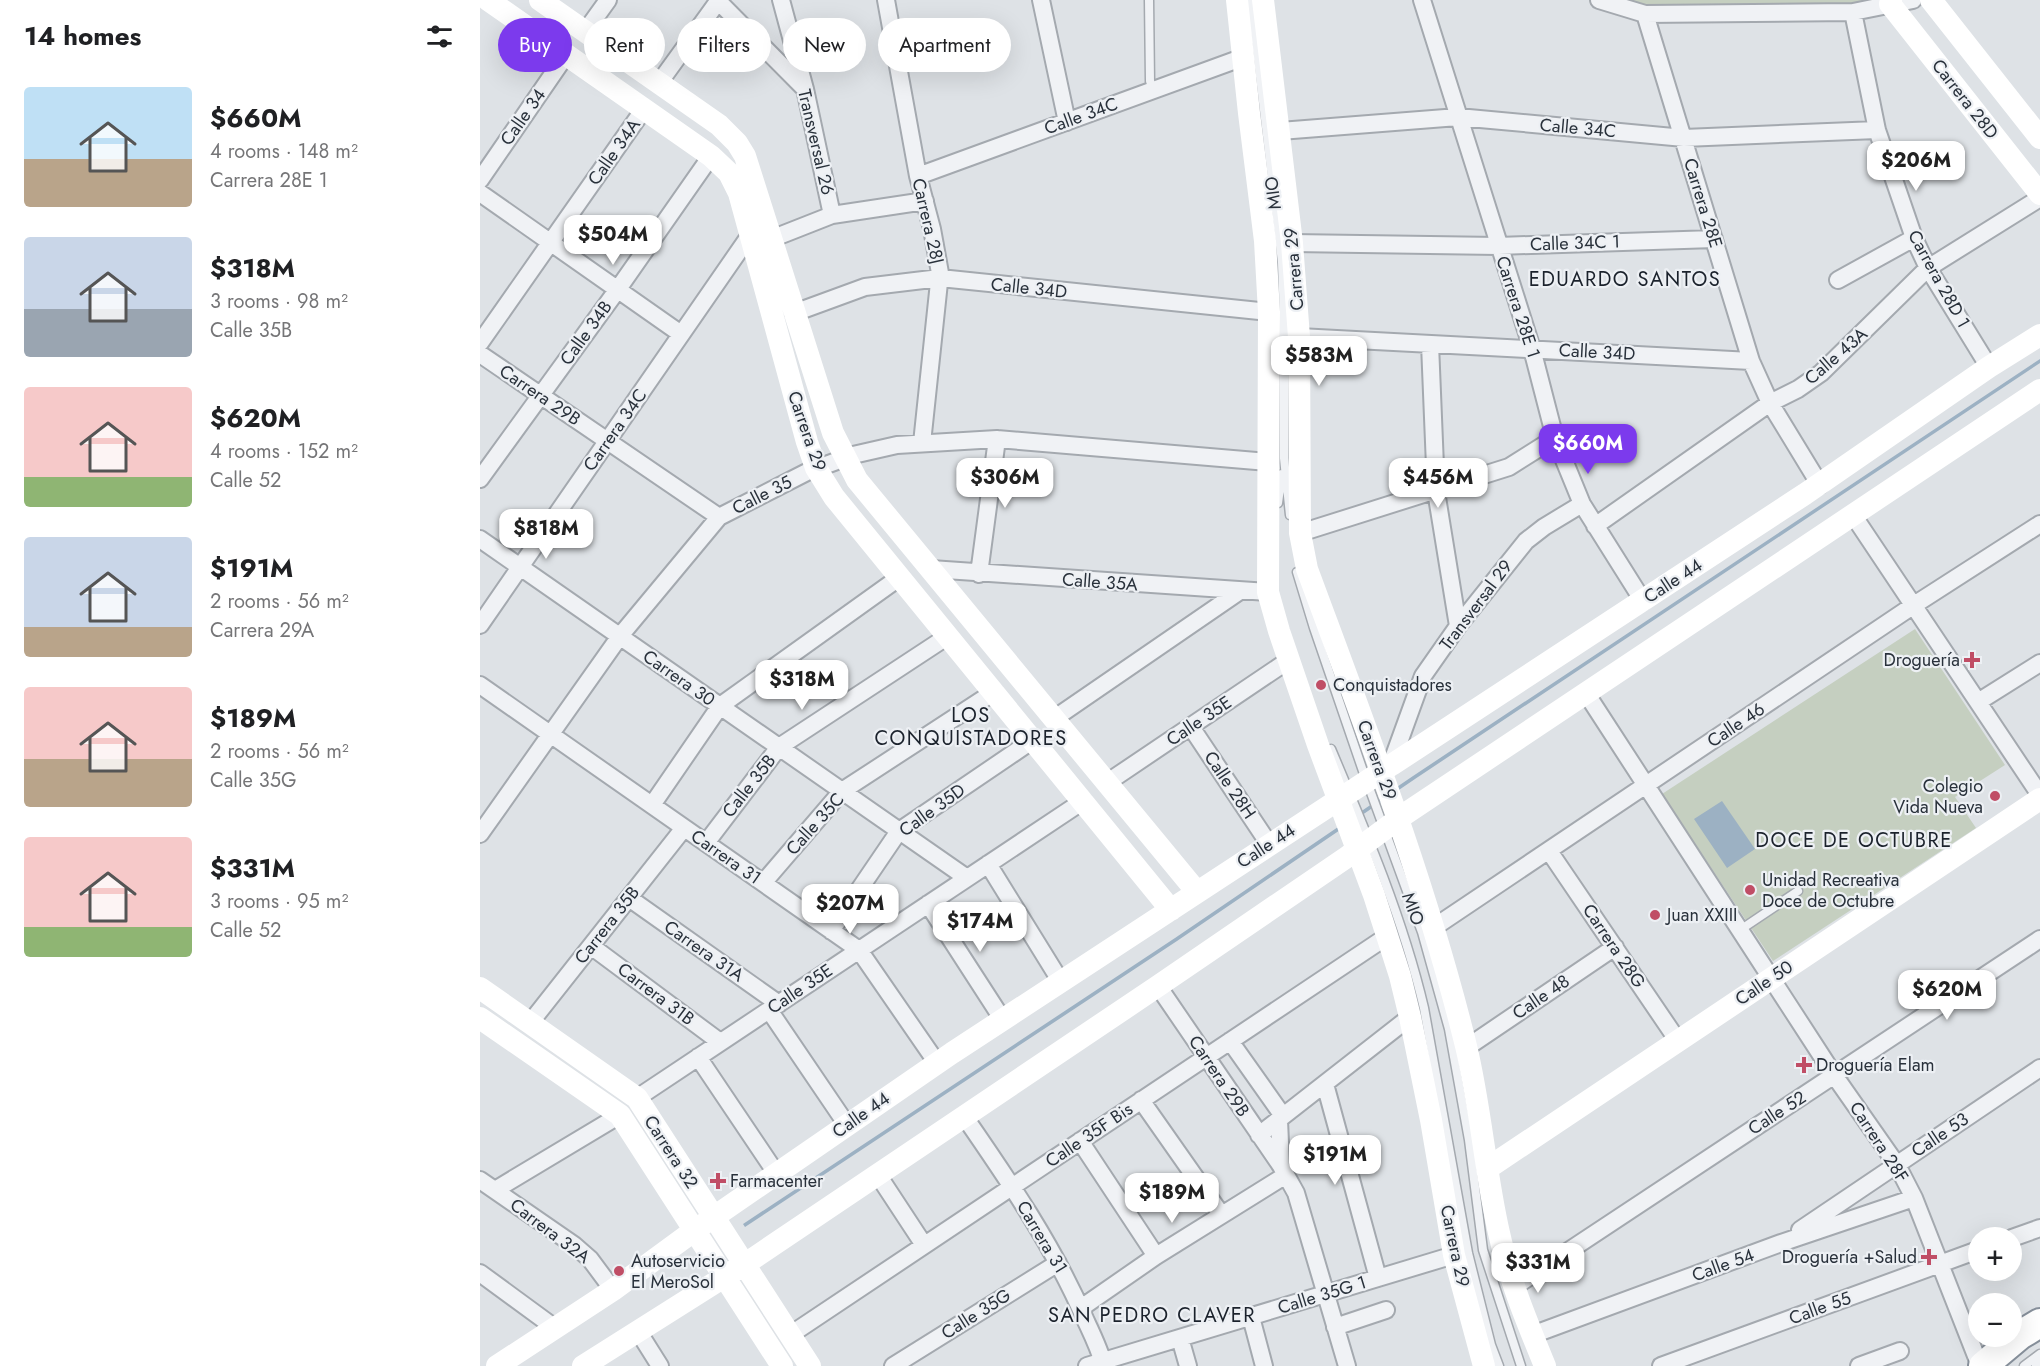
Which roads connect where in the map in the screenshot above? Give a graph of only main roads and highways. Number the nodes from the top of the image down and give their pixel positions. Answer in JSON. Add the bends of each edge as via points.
{"nodes":[{"id":1,"x":486,"y":0,"type":"edge"},
{"id":2,"x":540,"y":0,"type":"edge"},
{"id":3,"x":1237,"y":0,"type":"edge"},
{"id":4,"x":1263,"y":0,"type":"edge"},
{"id":5,"x":1931,"y":0,"type":"edge"},
{"id":6,"x":1890,"y":2,"type":"edge"},
{"id":7,"x":2040,"y":138,"type":"edge"},
{"id":8,"x":2040,"y":196,"type":"edge"},
{"id":9,"x":761,"y":237,"type":"junction"},
{"id":10,"x":2040,"y":335,"type":"edge"},
{"id":11,"x":2040,"y":390,"type":"edge"},
{"id":12,"x":833,"y":433,"type":"junction"},
{"id":13,"x":807,"y":442,"type":"junction"},
{"id":14,"x":857,"y":480,"type":"junction"},
{"id":15,"x":834,"y":497,"type":"junction"},
{"id":16,"x":1363,"y":786,"type":"junction"},
{"id":17,"x":2040,"y":797,"type":"edge"},
{"id":18,"x":1376,"y":832,"type":"junction"},
{"id":19,"x":1176,"y":866,"type":"junction"},
{"id":20,"x":1151,"y":885,"type":"junction"},
{"id":21,"x":1197,"y":892,"type":"junction"},
{"id":22,"x":1171,"y":910,"type":"junction"},
{"id":23,"x":480,"y":988,"type":"edge"},
{"id":24,"x":480,"y":1018,"type":"edge"},
{"id":25,"x":1488,"y":1168,"type":"junction"},
{"id":26,"x":714,"y":1217,"type":"junction"},
{"id":27,"x":694,"y":1230,"type":"junction"},
{"id":28,"x":744,"y":1265,"type":"junction"},
{"id":29,"x":725,"y":1277,"type":"junction"},
{"id":30,"x":2040,"y":1323,"type":"edge"},
{"id":31,"x":497,"y":1366,"type":"edge"},
{"id":32,"x":584,"y":1366,"type":"edge"},
{"id":33,"x":782,"y":1366,"type":"edge"},
{"id":34,"x":810,"y":1366,"type":"edge"},
{"id":35,"x":1484,"y":1366,"type":"edge"},
{"id":36,"x":1545,"y":1366,"type":"edge"},
{"id":37,"x":1982,"y":1366,"type":"edge"}],
"edges":[{"from":1,"to":9,"type":"main road","name":"Carrera 29","via":[[722,165],[735,182]]},
{"from":2,"to":9,"type":"main road","name":"Carrera 29","via":[[719,125],[737,142],[745,156]]},
{"from":3,"to":16,"type":"main road","name":"Carrera 29","via":[[1265,241],[1269,312],[1276,460],[1268,592],[1289,660]]},
{"from":4,"to":16,"type":"main road","name":"Carrera 29","via":[[1292,243],[1299,337],[1296,537]]},
{"from":5,"to":7,"type":"main road","name":"Carrera 28D"},
{"from":6,"to":8,"type":"main road","name":"Carrera 28D"},
{"from":9,"to":12,"type":"main road","name":"Carrera 29","via":[[794,313]]},
{"from":9,"to":13,"type":"main road","name":"Carrera 29"},
{"from":10,"to":16,"type":"main road","name":"Calle 44"},
{"from":11,"to":18,"type":"main road"},
{"from":12,"to":13,"type":"main road","via":[[831,444],[822,451]]},
{"from":12,"to":14,"type":"main road","name":"Carrera 29"},
{"from":13,"to":15,"type":"main road","name":"Carrera 29","via":[[816,468]]},
{"from":14,"to":15,"type":"main road","via":[[841,477],[833,486]]},
{"from":14,"to":19,"type":"main road","name":"Carrera 29"},
{"from":15,"to":20,"type":"main road","name":"Carrera 29"},
{"from":16,"to":18,"type":"main road","name":"Carrera 29"},
{"from":16,"to":18,"type":"main road","name":"Carrera 29"},
{"from":16,"to":21,"type":"main road","name":"Calle 44"},
{"from":17,"to":25,"type":"main road","name":"Calle 50"},
{"from":18,"to":25,"type":"main road","name":"Carrera 29","via":[[1433,928],[1466,1048]]},
{"from":18,"to":28,"type":"main road","via":[[1158,986]]},
{"from":18,"to":35,"type":"main road","name":"Carrera 29","via":[[1389,935],[1431,1120],[1454,1255]]},
{"from":19,"to":20,"type":"main road","via":[[1168,882]]},
{"from":19,"to":21,"type":"main road","name":"Carrera 29"},
{"from":20,"to":22,"type":"main road","name":"Carrera 29"},
{"from":21,"to":22,"type":"main road","name":"Calle 44"},
{"from":22,"to":26,"type":"main road","name":"Calle 44","via":[[937,1063]]},
{"from":23,"to":26,"type":"main road","name":"Carrera 32","via":[[637,1098]]},
{"from":24,"to":27,"type":"main road","name":"Carrera 32","via":[[620,1115]]},
{"from":25,"to":36,"type":"main road","name":"Carrera 29","via":[[1498,1233]]},
{"from":26,"to":27,"type":"main road","name":"Calle 44"},
{"from":26,"to":28,"type":"main road","name":"Carrera 32"},
{"from":27,"to":29,"type":"main road","name":"Carrera 32"},
{"from":27,"to":31,"type":"main road","name":"Calle 44","via":[[613,1290]]},
{"from":28,"to":29,"type":"main road"},
{"from":28,"to":34,"type":"main road","name":"Carrera 32"},
{"from":29,"to":32,"type":"main road"},
{"from":29,"to":33,"type":"main road","name":"Carrera 32"},
{"from":30,"to":37,"type":"highway"}]}
